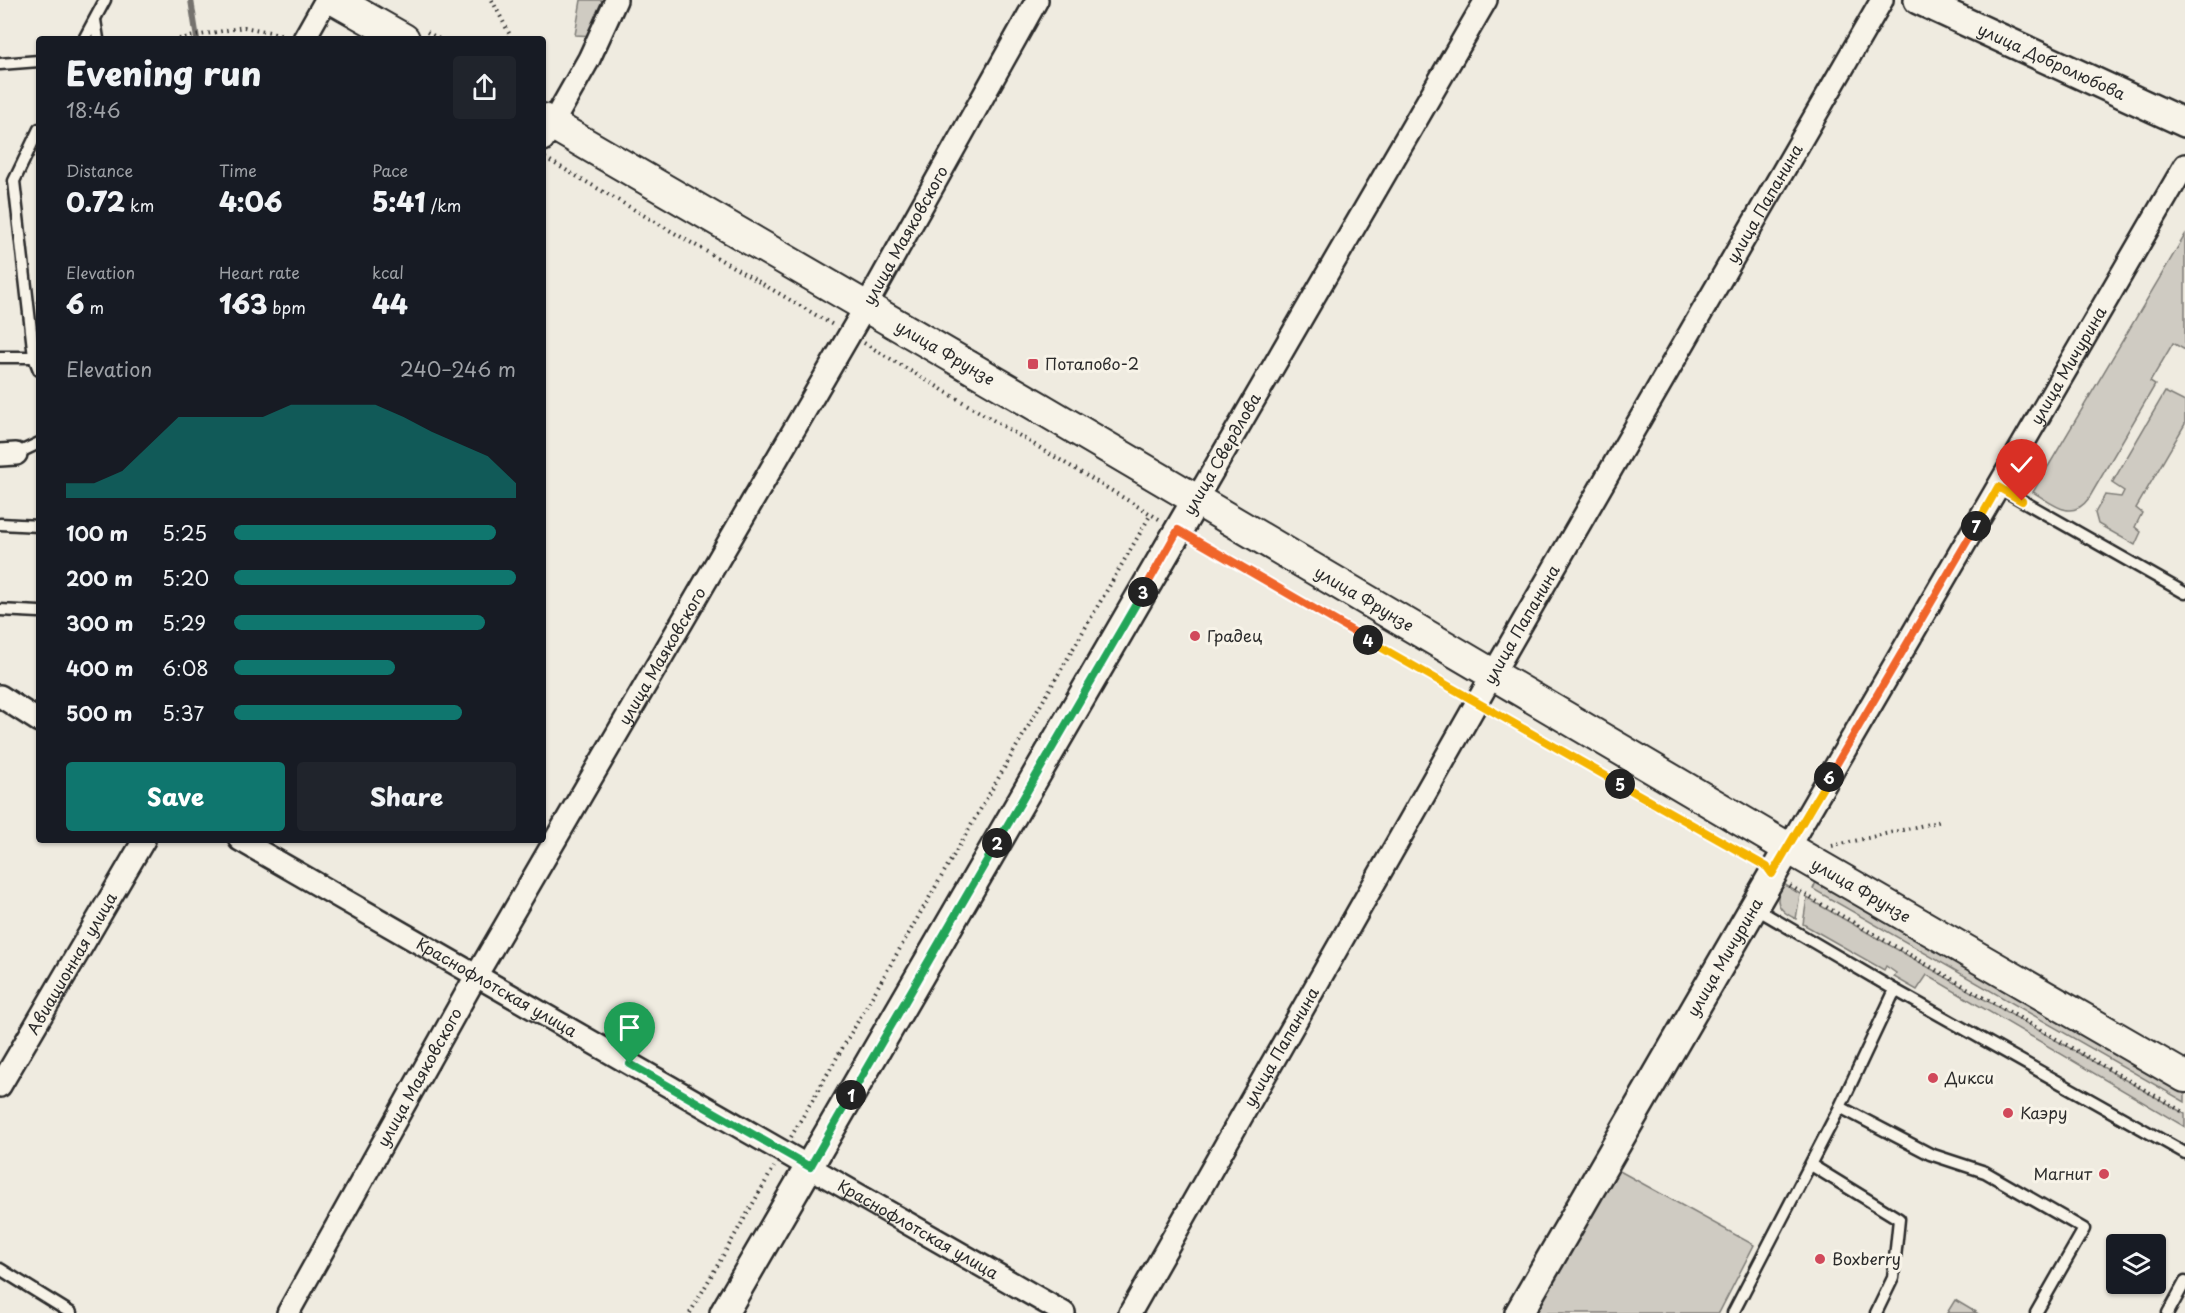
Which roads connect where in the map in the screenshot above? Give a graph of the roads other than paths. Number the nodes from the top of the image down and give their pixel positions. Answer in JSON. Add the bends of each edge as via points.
{"nodes":[{"id":1,"x":105,"y":0,"type":"edge"},
{"id":2,"x":326,"y":0,"type":"edge"},
{"id":3,"x":335,"y":0,"type":"edge"},
{"id":4,"x":616,"y":0,"type":"edge"},
{"id":5,"x":1037,"y":0,"type":"edge"},
{"id":6,"x":1486,"y":0,"type":"edge"},
{"id":7,"x":1882,"y":0,"type":"edge"},
{"id":8,"x":1917,"y":0,"type":"edge"},
{"id":9,"x":95,"y":20,"type":"junction"},
{"id":10,"x":86,"y":36,"type":"edge"},
{"id":11,"x":98,"y":36,"type":"edge"},
{"id":12,"x":305,"y":36,"type":"edge"},
{"id":13,"x":399,"y":36,"type":"edge"},
{"id":14,"x":36,"y":61,"type":"edge"},
{"id":15,"x":0,"y":64,"type":"edge"},
{"id":16,"x":2185,"y":123,"type":"edge"},
{"id":17,"x":546,"y":128,"type":"edge"},
{"id":18,"x":36,"y":135,"type":"edge"},
{"id":19,"x":2185,"y":165,"type":"edge"},
{"id":20,"x":866,"y":306,"type":"junction"},
{"id":21,"x":0,"y":357,"type":"edge"},
{"id":22,"x":34,"y":357,"type":"junction"},
{"id":23,"x":36,"y":362,"type":"edge"},
{"id":24,"x":36,"y":444,"type":"edge"},
{"id":25,"x":8,"y":455,"type":"edge"},
{"id":26,"x":1998,"y":487,"type":"junction"},
{"id":27,"x":1196,"y":500,"type":"junction"},
{"id":28,"x":0,"y":524,"type":"edge"},
{"id":29,"x":36,"y":526,"type":"edge"},
{"id":30,"x":2185,"y":593,"type":"edge"},
{"id":31,"x":0,"y":610,"type":"edge"},
{"id":32,"x":36,"y":612,"type":"edge"},
{"id":33,"x":1493,"y":674,"type":"junction"},
{"id":34,"x":0,"y":696,"type":"edge"},
{"id":35,"x":36,"y":719,"type":"edge"},
{"id":36,"x":142,"y":843,"type":"edge"},
{"id":37,"x":262,"y":845,"type":"edge"},
{"id":38,"x":1788,"y":848,"type":"junction"},
{"id":39,"x":1754,"y":908,"type":"junction"},
{"id":40,"x":476,"y":976,"type":"junction"},
{"id":41,"x":1895,"y":990,"type":"junction"},
{"id":42,"x":2185,"y":1077,"type":"edge"},
{"id":43,"x":0,"y":1086,"type":"edge"},
{"id":44,"x":1840,"y":1107,"type":"junction"},
{"id":45,"x":2185,"y":1153,"type":"edge"},
{"id":46,"x":1810,"y":1165,"type":"junction"},
{"id":47,"x":810,"y":1167,"type":"junction"},
{"id":48,"x":0,"y":1269,"type":"edge"},
{"id":49,"x":2185,"y":1282,"type":"edge"},
{"id":50,"x":71,"y":1313,"type":"edge"},
{"id":51,"x":288,"y":1313,"type":"edge"},
{"id":52,"x":724,"y":1313,"type":"edge"},
{"id":53,"x":1064,"y":1313,"type":"edge"},
{"id":54,"x":1130,"y":1313,"type":"edge"},
{"id":55,"x":1519,"y":1313,"type":"edge"},
{"id":56,"x":1733,"y":1313,"type":"edge"},
{"id":57,"x":1876,"y":1313,"type":"edge"},
{"id":58,"x":2036,"y":1313,"type":"edge"},
{"id":59,"x":2168,"y":1313,"type":"edge"}],
"edges":[{"from":1,"to":9,"type":"lane"},
{"from":2,"to":12,"type":"street"},
{"from":3,"to":13,"type":"main road"},
{"from":4,"to":17,"type":"street","via":[[590,59]]},
{"from":5,"to":20,"type":"street","name":"улица Маяковского"},
{"from":6,"to":27,"type":"street","name":"улица Свердлова"},
{"from":7,"to":33,"type":"street","name":"улица Папанина"},
{"from":8,"to":16,"type":"street","name":"улица Добролюбова"},
{"from":9,"to":10,"type":"lane"},
{"from":9,"to":11,"type":"lane"},
{"from":14,"to":15,"type":"lane"},
{"from":17,"to":20,"type":"main road","name":"улица Фрунзе"},
{"from":18,"to":22,"type":"lane","via":[[14,181]]},
{"from":19,"to":26,"type":"street","name":"улица Мичурина"},
{"from":20,"to":27,"type":"main road","name":"улица Фрунзе"},
{"from":20,"to":40,"type":"street","name":"улица Маяковского"},
{"from":21,"to":22,"type":"lane"},
{"from":22,"to":23,"type":"lane"},
{"from":24,"to":25,"type":"lane"},
{"from":26,"to":30,"type":"lane"},
{"from":26,"to":38,"type":"street","name":"улица Мичурина"},
{"from":27,"to":33,"type":"main road","name":"улица Фрунзе"},
{"from":27,"to":47,"type":"street","name":"улица Свердлова"},
{"from":28,"to":29,"type":"lane"},
{"from":31,"to":32,"type":"lane"},
{"from":33,"to":38,"type":"main road","name":"улица Фрунзе"},
{"from":33,"to":54,"type":"street","name":"улица Папанина"},
{"from":34,"to":35,"type":"street"},
{"from":36,"to":43,"type":"street","name":"Авиационная улица"},
{"from":37,"to":40,"type":"street","name":"Краснофлотская улица"},
{"from":38,"to":39,"type":"street","name":"улица Мичурина"},
{"from":38,"to":42,"type":"main road","name":"улица Фрунзе"},
{"from":39,"to":41,"type":"lane"},
{"from":39,"to":55,"type":"street","name":"улица Мичурина"},
{"from":40,"to":47,"type":"street","name":"Краснофлотская улица"},
{"from":40,"to":51,"type":"street","name":"улица Маяковского"},
{"from":41,"to":44,"type":"lane"},
{"from":41,"to":45,"type":"lane"},
{"from":44,"to":46,"type":"lane"},
{"from":44,"to":58,"type":"lane","via":[[1930,1154],[1985,1172],[2084,1229]]},
{"from":46,"to":56,"type":"lane"},
{"from":46,"to":57,"type":"lane","via":[[1899,1219],[1893,1278]]},
{"from":47,"to":52,"type":"street","name":"улица Свердлова"},
{"from":47,"to":53,"type":"street","name":"Краснофлотская улица"},
{"from":48,"to":50,"type":"lane"},
{"from":49,"to":59,"type":"lane"}]}
